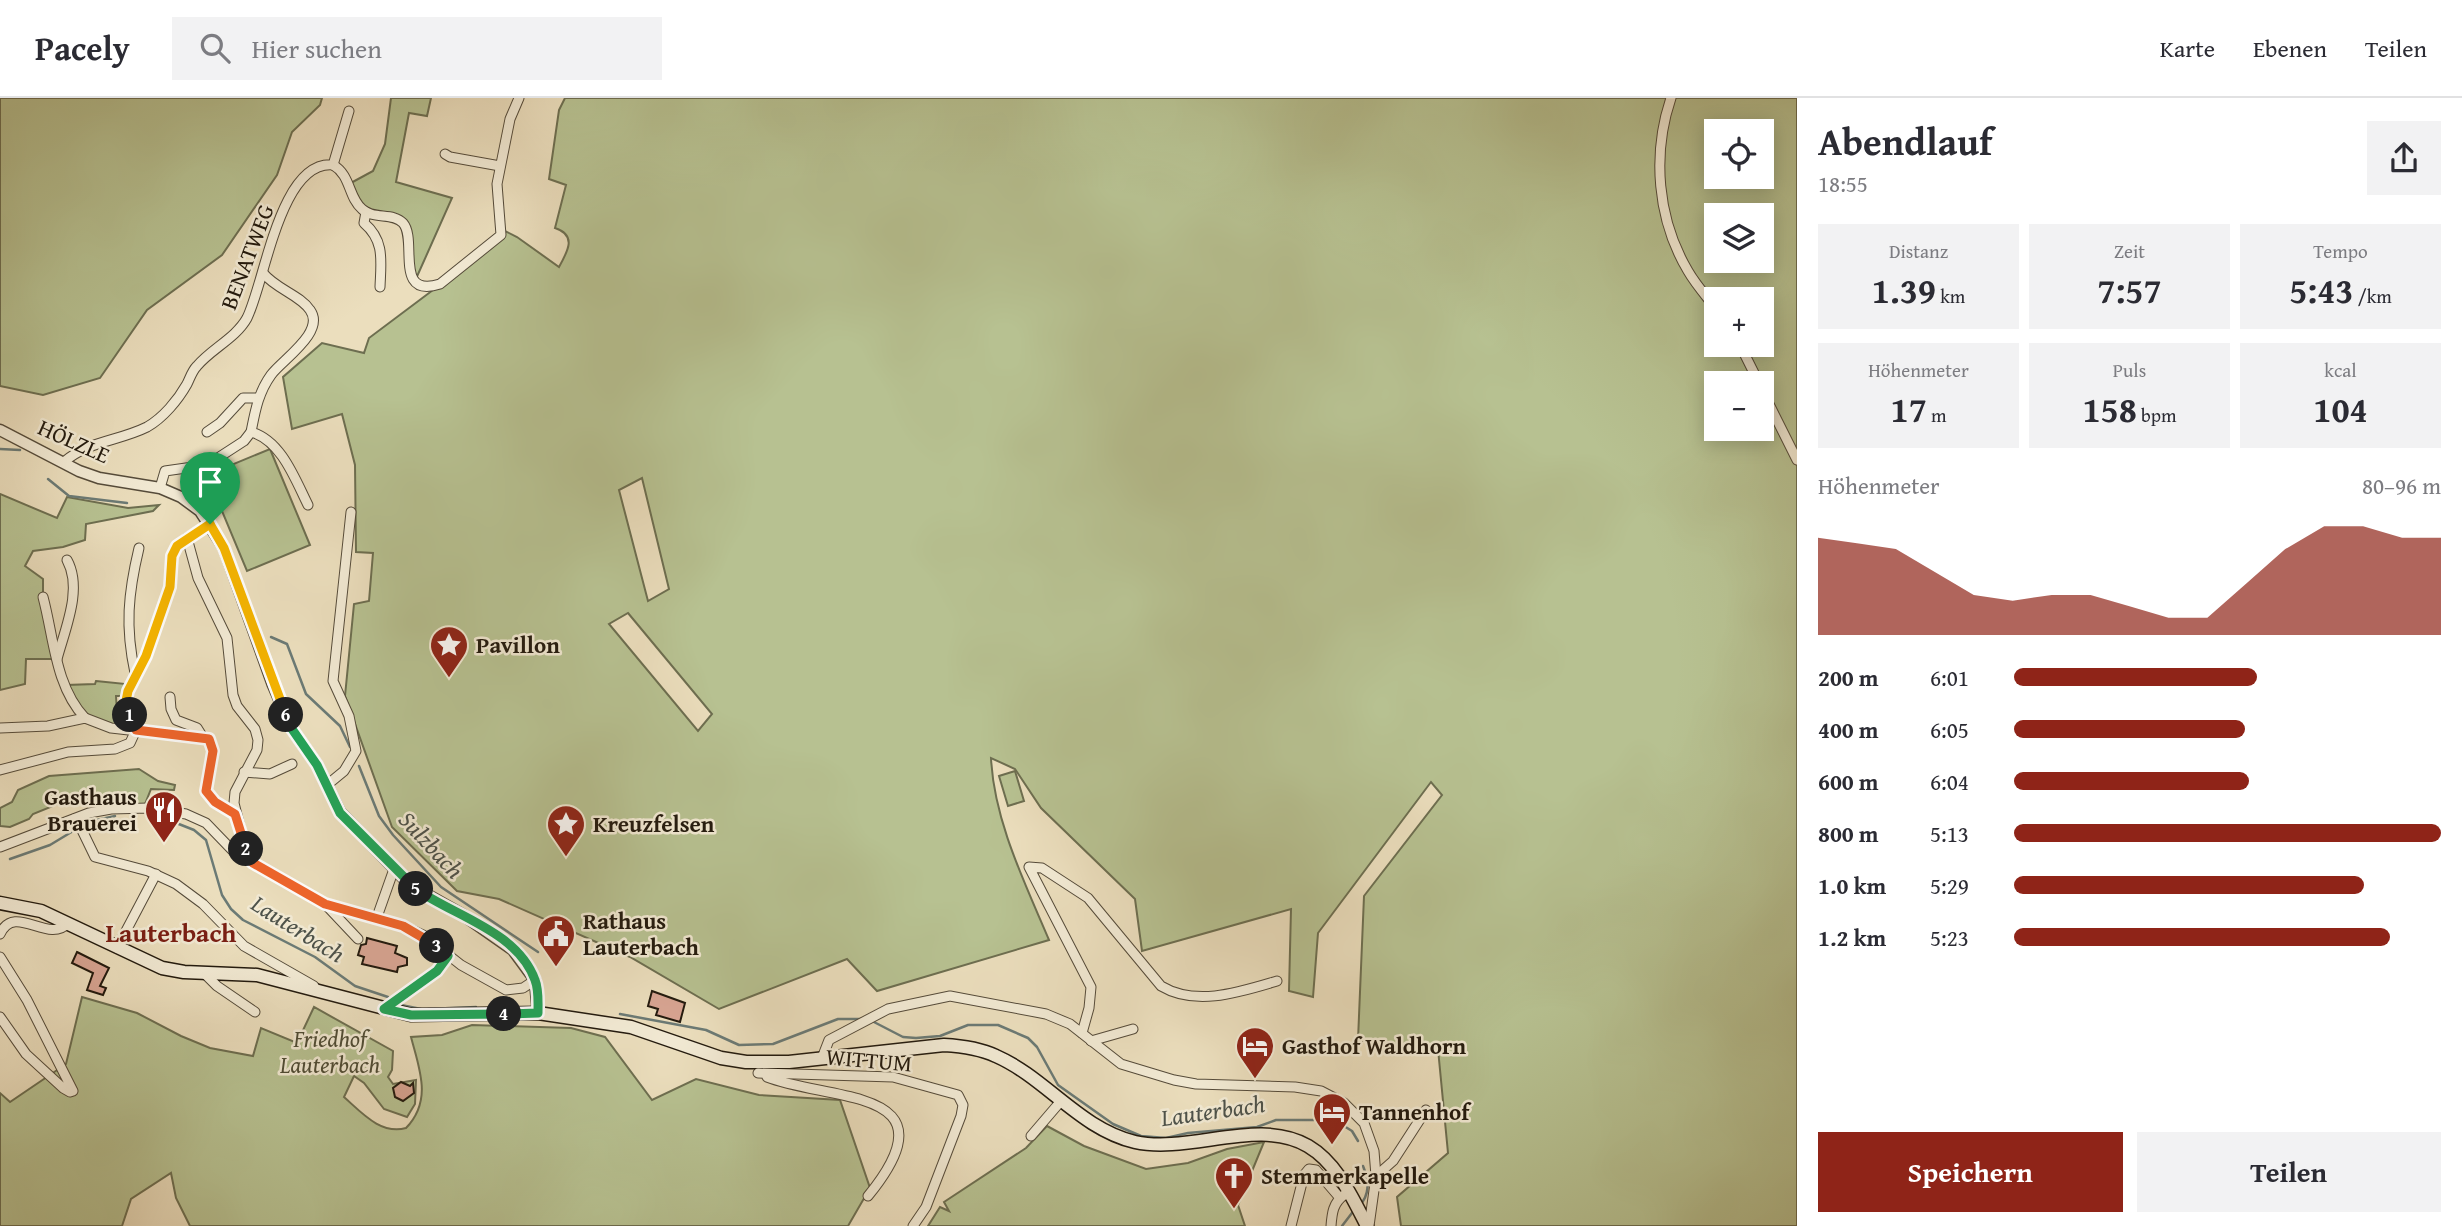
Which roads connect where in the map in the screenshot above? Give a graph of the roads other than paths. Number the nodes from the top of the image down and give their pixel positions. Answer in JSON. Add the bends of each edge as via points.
{"nodes":[{"id":1,"x":519,"y":98,"type":"edge"},
{"id":2,"x":1671,"y":98,"type":"edge"},
{"id":3,"x":349,"y":111,"type":"dead end"},
{"id":4,"x":445,"y":154,"type":"dead end"},
{"id":5,"x":333,"y":165,"type":"junction"},
{"id":6,"x":500,"y":166,"type":"junction"},
{"id":7,"x":366,"y":212,"type":"junction"},
{"id":8,"x":263,"y":272,"type":"junction"},
{"id":9,"x":380,"y":286,"type":"dead end"},
{"id":10,"x":1704,"y":293,"type":"edge"},
{"id":11,"x":258,"y":398,"type":"junction"},
{"id":12,"x":1774,"y":414,"type":"edge"},
{"id":13,"x":0,"y":430,"type":"edge"},
{"id":14,"x":207,"y":432,"type":"dead end"},
{"id":15,"x":251,"y":432,"type":"junction"},
{"id":16,"x":1797,"y":460,"type":"edge"},
{"id":17,"x":64,"y":462,"type":"junction"},
{"id":18,"x":160,"y":488,"type":"junction"},
{"id":19,"x":308,"y":505,"type":"dead end"},
{"id":20,"x":351,"y":512,"type":"dead end"},
{"id":21,"x":210,"y":524,"type":"junction"},
{"id":22,"x":187,"y":538,"type":"junction"},
{"id":23,"x":139,"y":548,"type":"dead end"},
{"id":24,"x":67,"y":560,"type":"dead end"},
{"id":25,"x":43,"y":597,"type":"dead end"},
{"id":26,"x":57,"y":659,"type":"junction"},
{"id":27,"x":135,"y":673,"type":"junction"},
{"id":28,"x":170,"y":697,"type":"dead end"},
{"id":29,"x":85,"y":718,"type":"junction"},
{"id":30,"x":0,"y":728,"type":"edge"},
{"id":31,"x":136,"y":730,"type":"junction"},
{"id":32,"x":202,"y":736,"type":"junction"},
{"id":33,"x":292,"y":764,"type":"dead end"},
{"id":34,"x":0,"y":770,"type":"edge"},
{"id":35,"x":244,"y":772,"type":"junction"},
{"id":36,"x":327,"y":785,"type":"junction"},
{"id":37,"x":235,"y":814,"type":"junction"},
{"id":38,"x":78,"y":825,"type":"junction"},
{"id":39,"x":0,"y":847,"type":"edge"},
{"id":40,"x":248,"y":858,"type":"junction"},
{"id":41,"x":394,"y":869,"type":"junction"},
{"id":42,"x":156,"y":874,"type":"junction"},
{"id":43,"x":0,"y":903,"type":"edge"},
{"id":44,"x":325,"y":904,"type":"junction"},
{"id":45,"x":377,"y":917,"type":"junction"},
{"id":46,"x":68,"y":923,"type":"junction"},
{"id":47,"x":0,"y":934,"type":"edge"},
{"id":48,"x":358,"y":939,"type":"dead end"},
{"id":49,"x":117,"y":947,"type":"junction"},
{"id":50,"x":448,"y":956,"type":"junction"},
{"id":51,"x":0,"y":957,"type":"edge"},
{"id":52,"x":203,"y":972,"type":"junction"},
{"id":53,"x":535,"y":980,"type":"junction"},
{"id":54,"x":1277,"y":981,"type":"dead end"},
{"id":55,"x":322,"y":991,"type":"junction"},
{"id":56,"x":384,"y":1009,"type":"junction"},
{"id":57,"x":256,"y":1012,"type":"dead end"},
{"id":58,"x":538,"y":1013,"type":"junction"},
{"id":59,"x":0,"y":1017,"type":"edge"},
{"id":60,"x":1133,"y":1029,"type":"dead end"},
{"id":61,"x":1082,"y":1033,"type":"junction"},
{"id":62,"x":1091,"y":1041,"type":"junction"},
{"id":63,"x":822,"y":1058,"type":"junction"},
{"id":64,"x":746,"y":1062,"type":"junction"},
{"id":65,"x":758,"y":1073,"type":"junction"},
{"id":66,"x":1060,"y":1101,"type":"junction"},
{"id":67,"x":1426,"y":1110,"type":"dead end"},
{"id":68,"x":1031,"y":1136,"type":"dead end"},
{"id":69,"x":1376,"y":1176,"type":"junction"},
{"id":70,"x":868,"y":1196,"type":"dead end"},
{"id":71,"x":1347,"y":1197,"type":"junction"},
{"id":72,"x":913,"y":1226,"type":"edge"},
{"id":73,"x":1292,"y":1226,"type":"edge"},
{"id":74,"x":1331,"y":1226,"type":"edge"},
{"id":75,"x":1368,"y":1226,"type":"edge"}],
"edges":[{"from":1,"to":6,"type":"street"},
{"from":2,"to":10,"type":"street","via":[[1660,144],[1664,207],[1687,270]]},
{"from":3,"to":5,"type":"street"},
{"from":4,"to":6,"type":"street"},
{"from":5,"to":7,"type":"street","via":[[345,174],[356,202]]},
{"from":5,"to":8,"type":"street","name":"BENATWEG","via":[[316,166],[302,179],[273,234]]},
{"from":6,"to":7,"type":"street","via":[[496,195],[501,235],[440,284],[423,285],[411,275],[403,223]]},
{"from":7,"to":9,"type":"street","via":[[364,223],[378,238],[382,251]]},
{"from":8,"to":11,"type":"street","via":[[270,282],[310,309],[314,319],[308,336],[270,376]]},
{"from":8,"to":17,"type":"street","name":"BENATWEG","via":[[247,318],[195,367],[177,399],[158,419],[75,452]]},
{"from":11,"to":14,"type":"street","via":[[243,398]]},
{"from":11,"to":15,"type":"street"},
{"from":12,"to":16,"type":"street"},
{"from":13,"to":17,"type":"street","name":"HÖLZLE"},
{"from":15,"to":18,"type":"street","via":[[207,466],[165,471]]},
{"from":15,"to":19,"type":"street","via":[[267,439],[281,454]]},
{"from":17,"to":18,"type":"street","name":"HÖLZLE","via":[[99,478]]},
{"from":18,"to":21,"type":"street","name":"HÖLZLE","via":[[181,497]]},
{"from":20,"to":36,"type":"street","via":[[333,681],[349,716],[356,751],[344,771]]},
{"from":21,"to":22,"type":"street"},
{"from":21,"to":36,"type":"street","name":"HÖLZLE","via":[[224,548],[292,729]]},
{"from":22,"to":27,"type":"street","via":[[172,556],[170,587],[146,656]]},
{"from":22,"to":35,"type":"street","via":[[198,578],[227,638],[233,695],[258,740]]},
{"from":23,"to":27,"type":"street","via":[[129,592],[128,638]]},
{"from":24,"to":26,"type":"street","via":[[74,572],[73,596]]},
{"from":25,"to":26,"type":"street"},
{"from":26,"to":29,"type":"street","via":[[69,696]]},
{"from":27,"to":31,"type":"street","via":[[126,701]]},
{"from":28,"to":32,"type":"street","via":[[176,720],[197,728]]},
{"from":29,"to":30,"type":"street","via":[[48,726]]},
{"from":29,"to":31,"type":"street","via":[[111,728]]},
{"from":31,"to":32,"type":"street"},
{"from":31,"to":34,"type":"street","via":[[124,747],[68,752]]},
{"from":32,"to":37,"type":"street","via":[[212,744],[206,791]]},
{"from":33,"to":35,"type":"street","via":[[270,774]]},
{"from":35,"to":37,"type":"street","via":[[235,792]]},
{"from":36,"to":41,"type":"street","name":"HÖLZLE","via":[[345,819]]},
{"from":37,"to":40,"type":"street"},
{"from":38,"to":39,"type":"street"},
{"from":38,"to":40,"type":"street","via":[[111,809],[170,810],[206,823],[233,851]]},
{"from":38,"to":42,"type":"street","via":[[95,857]]},
{"from":40,"to":44,"type":"street"},
{"from":41,"to":45,"type":"street"},
{"from":41,"to":53,"type":"street","name":"HÖLZLE","via":[[422,893],[501,939],[523,960]]},
{"from":42,"to":49,"type":"street"},
{"from":42,"to":55,"type":"street","via":[[195,897],[244,946]]},
{"from":43,"to":46,"type":"main road","via":[[31,908]]},
{"from":44,"to":45,"type":"street"},
{"from":44,"to":48,"type":"street"},
{"from":45,"to":50,"type":"street","via":[[423,935]]},
{"from":46,"to":47,"type":"street","via":[[53,931],[12,922]]},
{"from":46,"to":49,"type":"main road"},
{"from":49,"to":52,"type":"main road","via":[[162,968]]},
{"from":50,"to":53,"type":"street","via":[[506,990],[523,988]]},
{"from":50,"to":56,"type":"street","via":[[437,971]]},
{"from":51,"to":59,"type":"street","via":[[27,1000],[72,1092],[19,1046]]},
{"from":52,"to":55,"type":"main road","via":[[257,975]]},
{"from":52,"to":57,"type":"street"},
{"from":53,"to":58,"type":"street"},
{"from":54,"to":61,"type":"street","via":[[1211,996],[1169,991],[1088,898],[1042,868],[1029,867],[1091,987]]},
{"from":55,"to":56,"type":"main road"},
{"from":56,"to":58,"type":"main road","via":[[421,1016]]},
{"from":58,"to":64,"type":"main road","via":[[631,1027]]},
{"from":60,"to":62,"type":"street"},
{"from":61,"to":62,"type":"street"},
{"from":61,"to":63,"type":"street","via":[[1032,1009],[950,996],[871,1017],[829,1040]]},
{"from":62,"to":69,"type":"street","via":[[1121,1064],[1182,1082],[1321,1091],[1344,1103],[1364,1123],[1374,1151]]},
{"from":63,"to":64,"type":"main road"},
{"from":63,"to":66,"type":"main road","via":[[967,1046],[1014,1066]]},
{"from":64,"to":65,"type":"street"},
{"from":65,"to":70,"type":"street","via":[[862,1098],[890,1115],[898,1133],[896,1151]]},
{"from":65,"to":72,"type":"street","name":"WITTUM","via":[[893,1077],[958,1095],[963,1105],[961,1116],[926,1207]]},
{"from":66,"to":68,"type":"street"},
{"from":66,"to":71,"type":"main road","via":[[1099,1128],[1133,1142],[1154,1145],[1282,1135],[1323,1157]]},
{"from":67,"to":69,"type":"street","via":[[1393,1161]]},
{"from":69,"to":75,"type":"street"},
{"from":71,"to":73,"type":"street","via":[[1309,1169]]},
{"from":71,"to":74,"type":"street","via":[[1332,1212]]},
{"from":71,"to":75,"type":"main road"}]}
